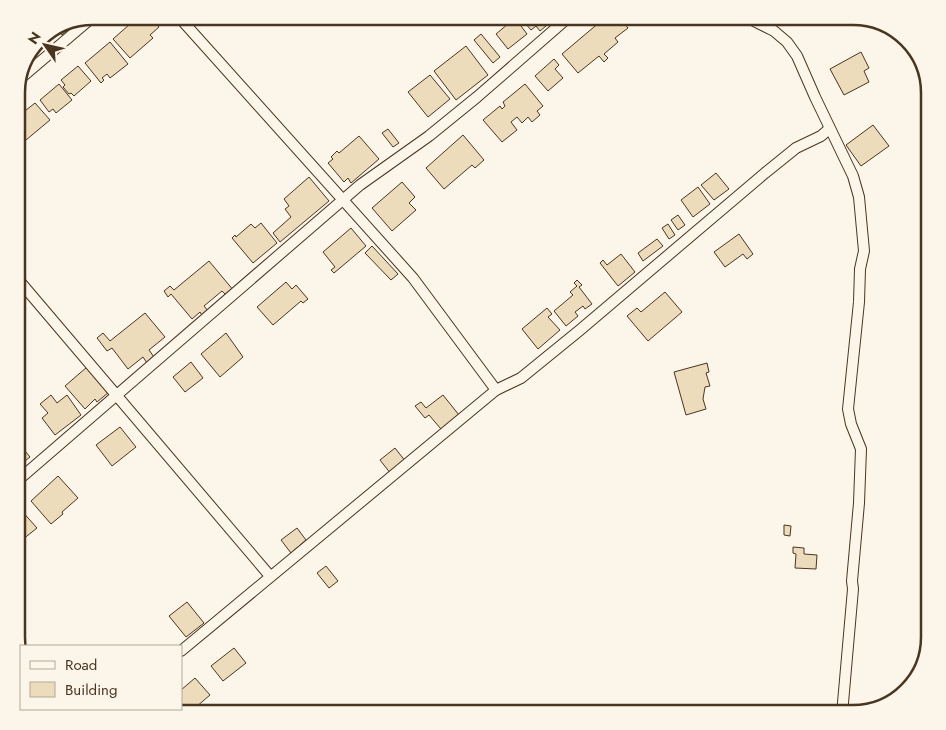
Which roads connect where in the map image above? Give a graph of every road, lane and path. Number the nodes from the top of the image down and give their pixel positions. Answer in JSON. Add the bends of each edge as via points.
{"nodes":[{"id":1,"x":186,"y":25,"type":"edge"},
{"id":2,"x":560,"y":25,"type":"edge"},
{"id":3,"x":762,"y":25,"type":"edge"},
{"id":4,"x":82,"y":26,"type":"edge"},
{"id":5,"x":28,"y":72,"type":"edge"},
{"id":6,"x":829,"y":129,"type":"junction"},
{"id":7,"x":344,"y":200,"type":"junction"},
{"id":8,"x":25,"y":288,"type":"edge"},
{"id":9,"x":496,"y":390,"type":"junction"},
{"id":10,"x":116,"y":395,"type":"junction"},
{"id":11,"x":25,"y":474,"type":"edge"},
{"id":12,"x":270,"y":576,"type":"junction"},
{"id":13,"x":182,"y":650,"type":"edge"},
{"id":14,"x":843,"y":705,"type":"edge"}],
"edges":[{"from":1,"to":7,"type":"street"},
{"from":2,"to":7,"type":"street","via":[[429,136]]},
{"from":3,"to":6,"type":"street","via":[[774,31],[798,56]]},
{"from":4,"to":5,"type":"street"},
{"from":6,"to":9,"type":"street","via":[[777,163],[521,378]]},
{"from":6,"to":14,"type":"street","via":[[853,176],[859,197],[864,251],[848,409],[861,449]]},
{"from":7,"to":9,"type":"street","via":[[414,278]]},
{"from":7,"to":10,"type":"street"},
{"from":8,"to":10,"type":"street"},
{"from":9,"to":12,"type":"street"},
{"from":10,"to":11,"type":"street"},
{"from":10,"to":12,"type":"street"},
{"from":12,"to":13,"type":"street"}]}
